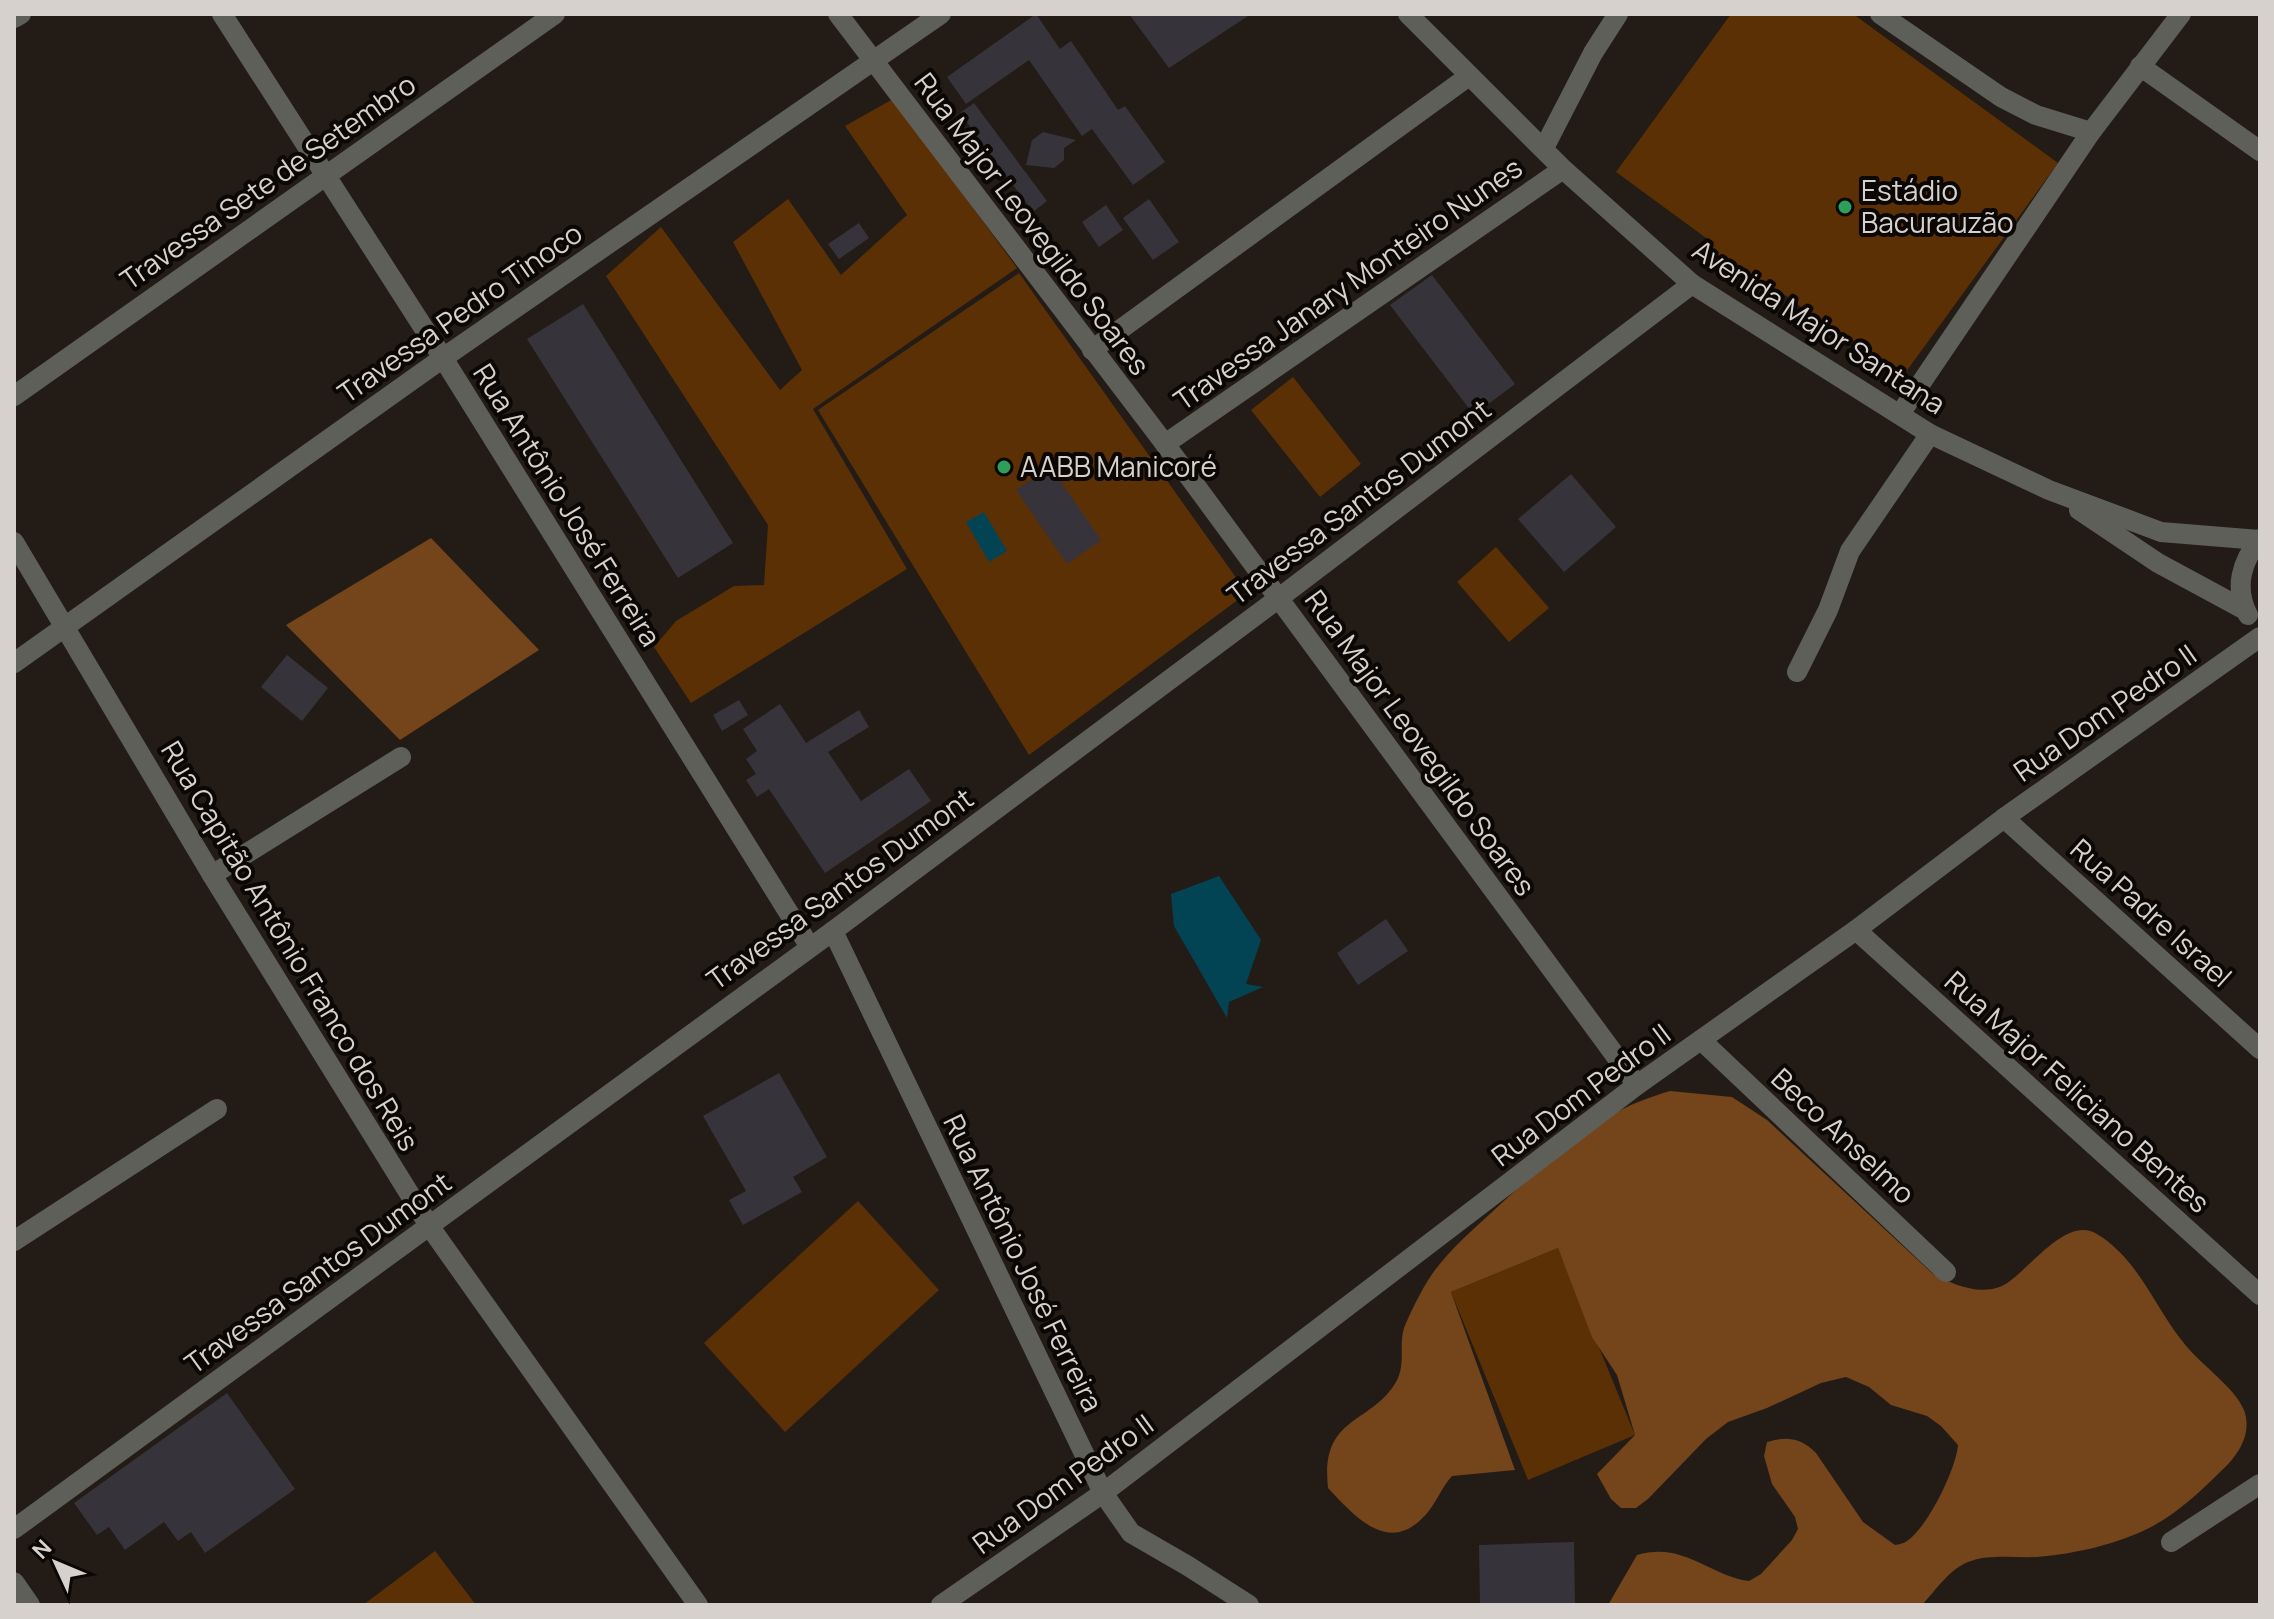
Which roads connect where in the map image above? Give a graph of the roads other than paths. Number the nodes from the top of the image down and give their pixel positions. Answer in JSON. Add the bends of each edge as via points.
{"nodes":[{"id":1,"x":21,"y":14,"type":"edge"},
{"id":2,"x":222,"y":14,"type":"edge"},
{"id":3,"x":555,"y":14,"type":"edge"},
{"id":4,"x":838,"y":14,"type":"edge"},
{"id":5,"x":941,"y":14,"type":"edge"},
{"id":6,"x":1408,"y":14,"type":"edge"},
{"id":7,"x":1618,"y":14,"type":"edge"},
{"id":8,"x":1880,"y":14,"type":"edge"},
{"id":9,"x":2181,"y":14,"type":"edge"},
{"id":10,"x":14,"y":18,"type":"edge"},
{"id":11,"x":873,"y":62,"type":"junction"},
{"id":12,"x":2140,"y":66,"type":"junction"},
{"id":13,"x":1469,"y":76,"type":"junction"},
{"id":14,"x":2091,"y":132,"type":"junction"},
{"id":15,"x":1544,"y":148,"type":"junction"},
{"id":16,"x":2260,"y":151,"type":"edge"},
{"id":17,"x":1563,"y":169,"type":"junction"},
{"id":18,"x":326,"y":174,"type":"junction"},
{"id":19,"x":1692,"y":284,"type":"junction"},
{"id":20,"x":1092,"y":350,"type":"junction"},
{"id":21,"x":443,"y":358,"type":"junction"},
{"id":22,"x":14,"y":396,"type":"edge"},
{"id":23,"x":1900,"y":414,"type":"junction"},
{"id":24,"x":1930,"y":434,"type":"junction"},
{"id":25,"x":1165,"y":444,"type":"junction"},
{"id":26,"x":2049,"y":490,"type":"junction"},
{"id":27,"x":2259,"y":540,"type":"edge"},
{"id":28,"x":14,"y":542,"type":"edge"},
{"id":29,"x":1279,"y":598,"type":"junction"},
{"id":30,"x":2245,"y":610,"type":"junction"},
{"id":31,"x":65,"y":627,"type":"junction"},
{"id":32,"x":2260,"y":631,"type":"edge"},
{"id":33,"x":2260,"y":637,"type":"edge"},
{"id":34,"x":14,"y":663,"type":"edge"},
{"id":35,"x":1797,"y":672,"type":"dead end"},
{"id":36,"x":401,"y":757,"type":"dead end"},
{"id":37,"x":2004,"y":818,"type":"junction"},
{"id":38,"x":212,"y":875,"type":"junction"},
{"id":39,"x":1856,"y":930,"type":"junction"},
{"id":40,"x":833,"y":931,"type":"junction"},
{"id":41,"x":810,"y":947,"type":"junction"},
{"id":42,"x":1701,"y":1040,"type":"junction"},
{"id":43,"x":2260,"y":1049,"type":"edge"},
{"id":44,"x":1637,"y":1085,"type":"junction"},
{"id":45,"x":217,"y":1109,"type":"dead end"},
{"id":46,"x":430,"y":1227,"type":"junction"},
{"id":47,"x":14,"y":1241,"type":"edge"},
{"id":48,"x":1946,"y":1272,"type":"dead end"},
{"id":49,"x":2260,"y":1295,"type":"edge"},
{"id":50,"x":2260,"y":1484,"type":"edge"},
{"id":51,"x":1103,"y":1493,"type":"junction"},
{"id":52,"x":14,"y":1529,"type":"edge"},
{"id":53,"x":2171,"y":1542,"type":"dead end"},
{"id":54,"x":14,"y":1582,"type":"edge"},
{"id":55,"x":30,"y":1605,"type":"edge"},
{"id":56,"x":698,"y":1605,"type":"edge"},
{"id":57,"x":941,"y":1605,"type":"edge"},
{"id":58,"x":1249,"y":1605,"type":"edge"}],
"edges":[{"from":1,"to":10,"type":"street"},
{"from":2,"to":18,"type":"street","name":"Rua Antônio José Ferreira"},
{"from":3,"to":18,"type":"street","name":"Travessa Sete de Setembro"},
{"from":4,"to":11,"type":"street","name":"Rua Major Leovegildo Soares"},
{"from":5,"to":11,"type":"street","name":"Travessa Pedro Tinoco"},
{"from":6,"to":13,"type":"street","name":"Avenida Major Santana"},
{"from":7,"to":15,"type":"street"},
{"from":8,"to":14,"type":"street","via":[[2001,97],[2036,115]]},
{"from":9,"to":12,"type":"street"},
{"from":11,"to":20,"type":"street","name":"Rua Major Leovegildo Soares"},
{"from":11,"to":21,"type":"street","name":"Travessa Pedro Tinoco"},
{"from":12,"to":14,"type":"street"},
{"from":12,"to":16,"type":"street"},
{"from":13,"to":15,"type":"street","name":"Avenida Major Santana"},
{"from":13,"to":20,"type":"street"},
{"from":14,"to":23,"type":"street"},
{"from":15,"to":17,"type":"street","name":"Avenida Major Santana"},
{"from":17,"to":19,"type":"street","name":"Avenida Major Santana"},
{"from":17,"to":25,"type":"street","name":"Travessa Janary Monteiro Nunes"},
{"from":18,"to":21,"type":"street","name":"Rua Antônio José Ferreira"},
{"from":18,"to":22,"type":"street","name":"Travessa Sete de Setembro"},
{"from":19,"to":23,"type":"street","name":"Avenida Major Santana"},
{"from":19,"to":29,"type":"street","name":"Travessa Santos Dumont"},
{"from":20,"to":25,"type":"street","name":"Rua Major Leovegildo Soares"},
{"from":21,"to":31,"type":"street","name":"Travessa Pedro Tinoco"},
{"from":21,"to":41,"type":"street","name":"Rua Antônio José Ferreira"},
{"from":23,"to":24,"type":"street","name":"Avenida Major Santana"},
{"from":24,"to":26,"type":"street","name":"Avenida Major Santana"},
{"from":24,"to":35,"type":"street","via":[[1850,551]]},
{"from":25,"to":29,"type":"street","name":"Rua Major Leovegildo Soares"},
{"from":26,"to":27,"type":"street","name":"Avenida Major Santana","via":[[2161,532]]},
{"from":26,"to":30,"type":"street","name":"Avenida Major Santana","via":[[2158,563]]},
{"from":27,"to":30,"type":"street","via":[[2241,574]]},
{"from":28,"to":31,"type":"street","name":"Rua Capitão Antônio Franco dos Reis"},
{"from":29,"to":40,"type":"street","name":"Travessa Santos Dumont"},
{"from":29,"to":44,"type":"street","name":"Rua Major Leovegildo Soares"},
{"from":30,"to":32,"type":"street"},
{"from":31,"to":34,"type":"street","name":"Travessa Pedro Tinoco"},
{"from":31,"to":38,"type":"street","name":"Rua Capitão Antônio Franco dos Reis"},
{"from":33,"to":37,"type":"street","name":"Rua Dom Pedro II"},
{"from":36,"to":38,"type":"street"},
{"from":37,"to":39,"type":"street","name":"Rua Dom Pedro II"},
{"from":37,"to":43,"type":"street","name":"Rua Padre Israel"},
{"from":38,"to":46,"type":"street","name":"Rua Capitão Antônio Franco dos Reis"},
{"from":39,"to":42,"type":"street","name":"Rua Dom Pedro II"},
{"from":39,"to":49,"type":"street","name":"Rua Major Feliciano Bentes"},
{"from":40,"to":41,"type":"street","name":"Travessa Santos Dumont"},
{"from":40,"to":51,"type":"street","name":"Rua Antônio José Ferreira"},
{"from":41,"to":46,"type":"street","name":"Travessa Santos Dumont"},
{"from":42,"to":44,"type":"street","name":"Rua Dom Pedro II"},
{"from":42,"to":48,"type":"street","name":"Beco Anselmo"},
{"from":44,"to":51,"type":"street","name":"Rua Dom Pedro II"},
{"from":45,"to":47,"type":"street"},
{"from":46,"to":52,"type":"street","name":"Travessa Santos Dumont"},
{"from":46,"to":56,"type":"street","name":"Rua Capitão Antônio Franco dos Reis"},
{"from":50,"to":53,"type":"street"},
{"from":51,"to":57,"type":"street","name":"Rua Dom Pedro II"},
{"from":51,"to":58,"type":"street","name":"Rua Antônio José Ferreira","via":[[1131,1533]]},
{"from":54,"to":55,"type":"street"}]}
